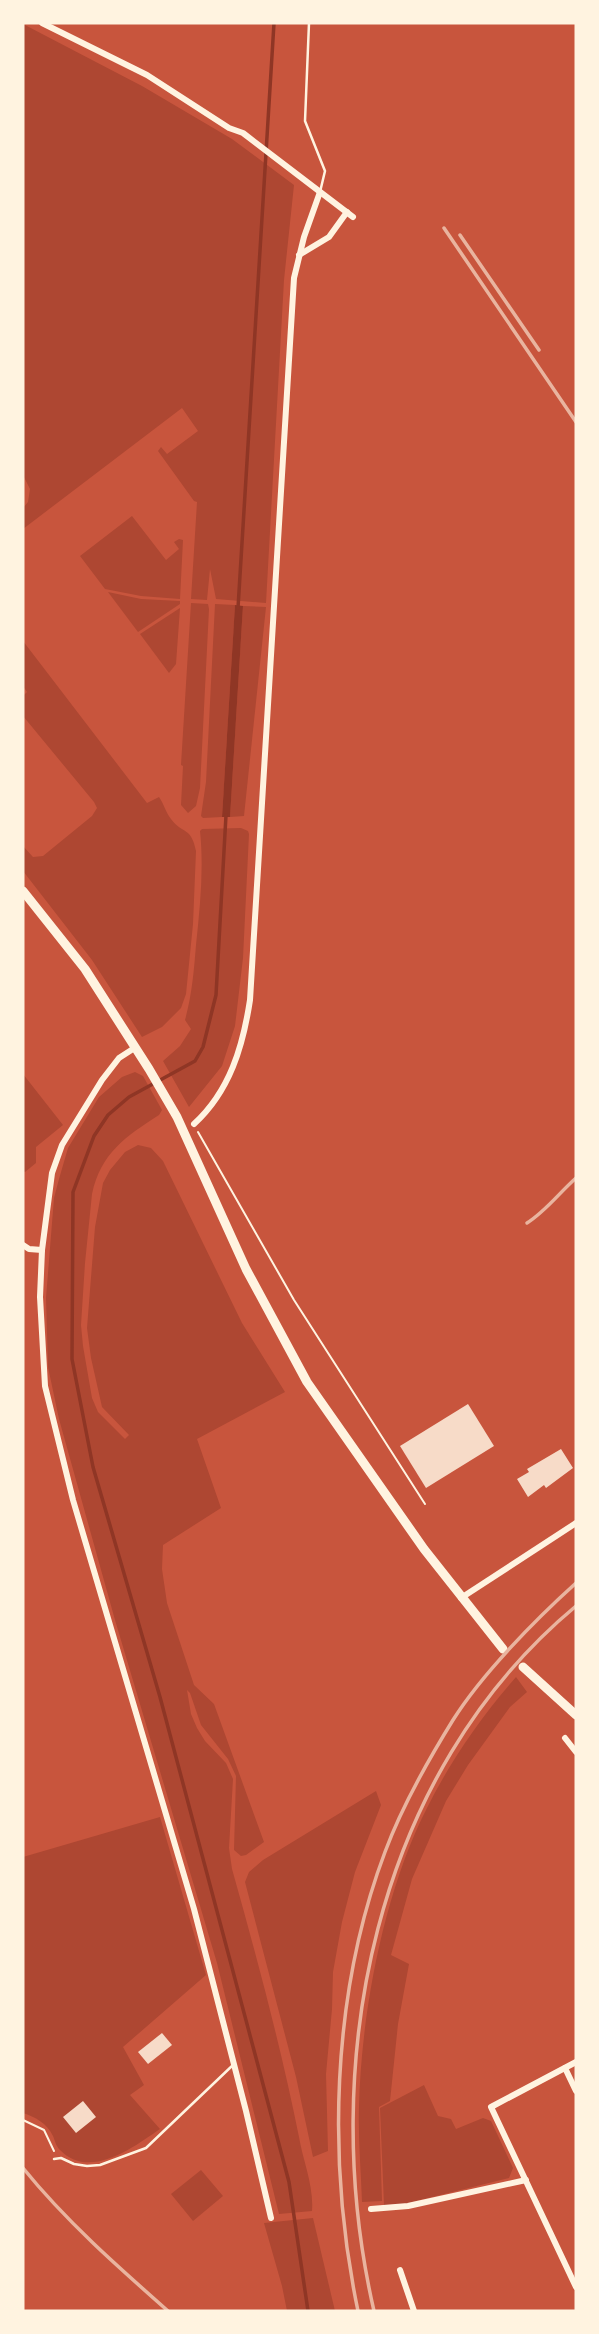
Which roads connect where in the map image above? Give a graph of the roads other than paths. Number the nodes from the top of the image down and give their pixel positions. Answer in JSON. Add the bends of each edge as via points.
{"nodes":[{"id":1,"x":42,"y":23,"type":"edge"},
{"id":2,"x":309,"y":23,"type":"edge"},
{"id":3,"x":320,"y":192,"type":"junction"},
{"id":4,"x":299,"y":255,"type":"junction"},
{"id":5,"x":23,"y":891,"type":"edge"},
{"id":6,"x":135,"y":1047,"type":"junction"},
{"id":7,"x":194,"y":1124,"type":"road end"},
{"id":8,"x":23,"y":1245,"type":"edge"},
{"id":9,"x":42,"y":1250,"type":"junction"},
{"id":10,"x":576,"y":1523,"type":"edge"},
{"id":11,"x":461,"y":1598,"type":"junction"},
{"id":12,"x":503,"y":1649,"type":"dead end"},
{"id":13,"x":523,"y":1667,"type":"dead end"},
{"id":14,"x":576,"y":1716,"type":"edge"},
{"id":15,"x":565,"y":1738,"type":"dead end"},
{"id":16,"x":576,"y":1752,"type":"edge"},
{"id":17,"x":576,"y":2062,"type":"edge"},
{"id":18,"x":234,"y":2064,"type":"junction"},
{"id":19,"x":565,"y":2068,"type":"junction"},
{"id":20,"x":576,"y":2091,"type":"edge"},
{"id":21,"x":54,"y":2159,"type":"road end"},
{"id":22,"x":526,"y":2180,"type":"junction"},
{"id":23,"x":371,"y":2209,"type":"dead end"},
{"id":24,"x":271,"y":2218,"type":"dead end"},
{"id":25,"x":400,"y":2270,"type":"dead end"},
{"id":26,"x":576,"y":2287,"type":"edge"},
{"id":27,"x":414,"y":2311,"type":"edge"}],
"edges":[{"from":1,"to":3,"type":"street","via":[[147,75],[243,133]]},
{"from":2,"to":3,"type":"lane","via":[[305,121],[325,172]]},
{"from":3,"to":4,"type":"street"},
{"from":3,"to":4,"type":"street","via":[[350,215],[329,237]]},
{"from":4,"to":7,"type":"street","via":[[250,1000],[232,1071],[214,1103]]},
{"from":5,"to":6,"type":"main road","via":[[85,969]]},
{"from":6,"to":9,"type":"street","via":[[119,1058],[102,1080],[62,1145],[52,1173]]},
{"from":6,"to":11,"type":"main road","via":[[183,1130],[246,1269],[307,1382]]},
{"from":8,"to":9,"type":"street"},
{"from":9,"to":18,"type":"street","via":[[42,1366],[51,1418],[194,1909]]},
{"from":10,"to":11,"type":"street"},
{"from":11,"to":12,"type":"main road"},
{"from":13,"to":14,"type":"main road"},
{"from":15,"to":16,"type":"street"},
{"from":17,"to":19,"type":"street"},
{"from":18,"to":21,"type":"lane","via":[[146,2148],[100,2165]]},
{"from":18,"to":24,"type":"street"},
{"from":19,"to":20,"type":"street"},
{"from":19,"to":22,"type":"street","via":[[491,2106]]},
{"from":22,"to":23,"type":"street","via":[[408,2206]]},
{"from":22,"to":26,"type":"street"},
{"from":25,"to":27,"type":"street"}]}
